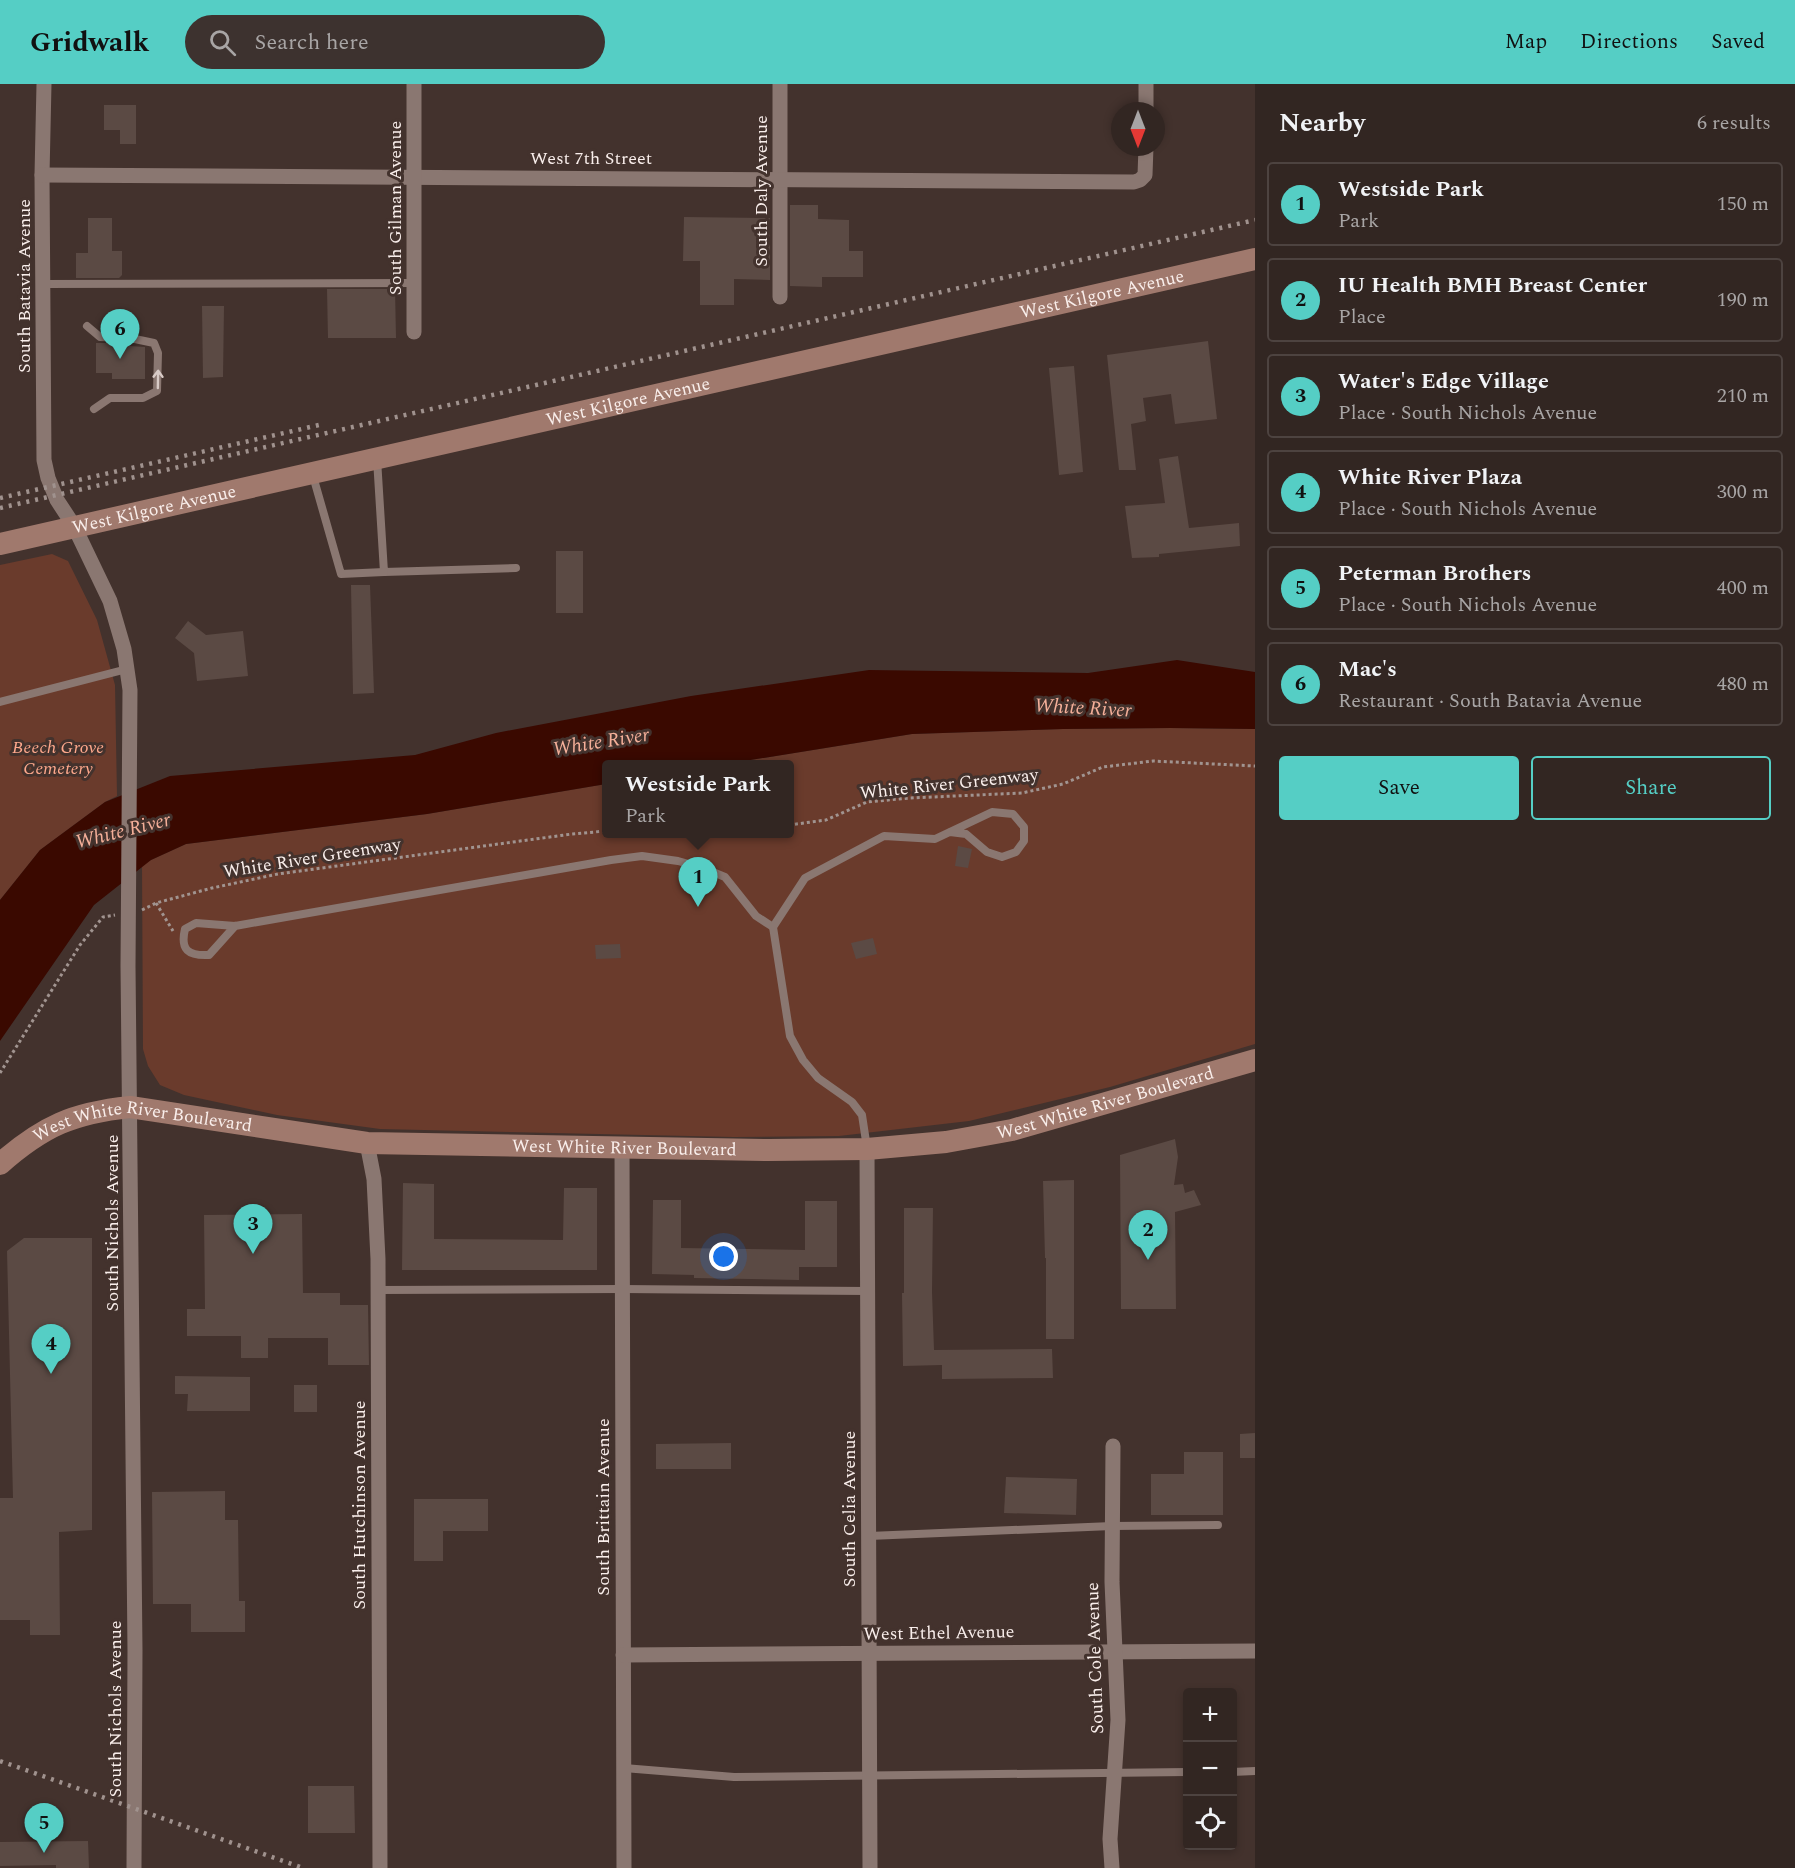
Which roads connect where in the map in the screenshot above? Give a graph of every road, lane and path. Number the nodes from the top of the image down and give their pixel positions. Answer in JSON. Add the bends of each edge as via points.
{"nodes":[{"id":1,"x":44,"y":84,"type":"edge"},
{"id":2,"x":414,"y":84,"type":"edge"},
{"id":3,"x":780,"y":84,"type":"edge"},
{"id":4,"x":1146,"y":84,"type":"edge"},
{"id":5,"x":1146,"y":102,"type":"edge"},
{"id":6,"x":1146,"y":156,"type":"edge"},
{"id":7,"x":42,"y":175,"type":"junction"},
{"id":8,"x":414,"y":176,"type":"junction"},
{"id":9,"x":780,"y":178,"type":"junction"},
{"id":10,"x":1255,"y":259,"type":"edge"},
{"id":11,"x":414,"y":282,"type":"junction"},
{"id":12,"x":43,"y":284,"type":"junction"},
{"id":13,"x":780,"y":297,"type":"dead end"},
{"id":14,"x":87,"y":326,"type":"dead end"},
{"id":15,"x":414,"y":332,"type":"dead end"},
{"id":16,"x":121,"y":338,"type":"dead end"},
{"id":17,"x":130,"y":338,"type":"dead end"},
{"id":18,"x":94,"y":409,"type":"dead end"},
{"id":19,"x":377,"y":458,"type":"junction"},
{"id":20,"x":312,"y":473,"type":"junction"},
{"id":21,"x":51,"y":486,"type":"joint"},
{"id":22,"x":74,"y":526,"type":"junction"},
{"id":23,"x":0,"y":544,"type":"edge"},
{"id":24,"x":516,"y":568,"type":"dead end"},
{"id":25,"x":384,"y":572,"type":"junction"},
{"id":26,"x":127,"y":669,"type":"junction"},
{"id":27,"x":0,"y":702,"type":"edge"},
{"id":28,"x":1255,"y":766,"type":"edge"},
{"id":29,"x":794,"y":824,"type":"edge"},
{"id":30,"x":602,"y":832,"type":"edge"},
{"id":31,"x":950,"y":832,"type":"junction"},
{"id":32,"x":156,"y":903,"type":"junction"},
{"id":33,"x":132,"y":912,"type":"dead end"},
{"id":34,"x":123,"y":914,"type":"dead end"},
{"id":35,"x":235,"y":926,"type":"junction"},
{"id":36,"x":773,"y":927,"type":"junction"},
{"id":37,"x":182,"y":941,"type":"junction"},
{"id":38,"x":1255,"y":1060,"type":"edge"},
{"id":39,"x":0,"y":1073,"type":"edge"},
{"id":40,"x":130,"y":1107,"type":"junction"},
{"id":41,"x":367,"y":1143,"type":"junction"},
{"id":42,"x":622,"y":1146,"type":"junction"},
{"id":43,"x":867,"y":1149,"type":"junction"},
{"id":44,"x":0,"y":1164,"type":"edge"},
{"id":45,"x":622,"y":1289,"type":"junction"},
{"id":46,"x":378,"y":1290,"type":"junction"},
{"id":47,"x":867,"y":1291,"type":"junction"},
{"id":48,"x":1113,"y":1446,"type":"dead end"},
{"id":49,"x":1218,"y":1525,"type":"dead end"},
{"id":50,"x":1112,"y":1526,"type":"junction"},
{"id":51,"x":869,"y":1536,"type":"junction"},
{"id":52,"x":1114,"y":1651,"type":"junction"},
{"id":53,"x":1255,"y":1652,"type":"edge"},
{"id":54,"x":869,"y":1653,"type":"junction"},
{"id":55,"x":623,"y":1655,"type":"junction"},
{"id":56,"x":624,"y":1768,"type":"junction"},
{"id":57,"x":1255,"y":1771,"type":"edge"},
{"id":58,"x":1183,"y":1772,"type":"edge"},
{"id":59,"x":1237,"y":1772,"type":"edge"},
{"id":60,"x":1114,"y":1773,"type":"junction"},
{"id":61,"x":870,"y":1774,"type":"junction"},
{"id":62,"x":134,"y":1868,"type":"edge"},
{"id":63,"x":381,"y":1868,"type":"edge"},
{"id":64,"x":624,"y":1868,"type":"edge"},
{"id":65,"x":870,"y":1868,"type":"edge"},
{"id":66,"x":1112,"y":1868,"type":"edge"}],
"edges":[{"from":1,"to":7,"type":"street","name":"South Batavia Avenue"},
{"from":2,"to":8,"type":"street","name":"South Gilman Avenue"},
{"from":3,"to":9,"type":"street","name":"South Daly Avenue"},
{"from":4,"to":5,"type":"street"},
{"from":6,"to":9,"type":"street","name":"West 7th Street","via":[[1146,170],[1140,180],[1108,182]]},
{"from":7,"to":8,"type":"street","name":"West 7th Street"},
{"from":7,"to":12,"type":"street","name":"South Batavia Avenue"},
{"from":8,"to":9,"type":"street","name":"West 7th Street"},
{"from":8,"to":11,"type":"street","name":"South Gilman Avenue"},
{"from":9,"to":13,"type":"street","name":"South Daly Avenue"},
{"from":10,"to":19,"type":"main road","name":"West Kilgore Avenue"},
{"from":11,"to":12,"type":"lane"},
{"from":11,"to":15,"type":"street","name":"South Gilman Avenue"},
{"from":12,"to":21,"type":"street","name":"South Batavia Avenue","via":[[44,460]]},
{"from":14,"to":16,"type":"lane","via":[[100,337]]},
{"from":18,"to":17,"type":"lane","one_way":true,"via":[[110,398],[143,398],[157,391],[158,353],[154,343]]},
{"from":19,"to":20,"type":"main road","name":"West Kilgore Avenue"},
{"from":19,"to":25,"type":"lane"},
{"from":20,"to":22,"type":"main road","name":"West Kilgore Avenue"},
{"from":20,"to":25,"type":"lane","via":[[341,574]]},
{"from":21,"to":22,"type":"street","name":"South Nichols Avenue"},
{"from":22,"to":23,"type":"main road","name":"West Kilgore Avenue"},
{"from":22,"to":26,"type":"street","name":"South Nichols Avenue","via":[[110,601]]},
{"from":24,"to":25,"type":"lane"},
{"from":26,"to":27,"type":"lane"},
{"from":26,"to":40,"type":"street","name":"South Nichols Avenue","via":[[131,717]]},
{"from":28,"to":29,"type":"path","name":"White River Greenway","via":[[1153,761],[1103,767],[1063,784],[1022,793],[867,802],[826,820]]},
{"from":30,"to":32,"type":"path","name":"White River Greenway","via":[[278,874]]},
{"from":31,"to":31,"type":"lane","via":[[992,812],[1013,814],[1023,826],[1024,841],[1016,852],[1002,857],[987,852],[966,834]]},
{"from":31,"to":36,"type":"lane","via":[[935,839],[884,836],[805,878]]},
{"from":32,"to":33,"type":"path","name":"White River Greenway"},
{"from":32,"to":37,"type":"path"},
{"from":34,"to":39,"type":"path","via":[[103,917],[80,945]]},
{"from":35,"to":36,"type":"lane","via":[[642,856],[678,861],[725,877],[756,916]]},
{"from":35,"to":37,"type":"lane","via":[[196,923],[185,929]]},
{"from":35,"to":37,"type":"lane","via":[[209,955],[196,956],[186,950]]},
{"from":36,"to":43,"type":"lane","via":[[790,1036],[818,1078],[852,1102],[861,1115]]},
{"from":38,"to":43,"type":"main road","name":"West White River Boulevard","via":[[1012,1130],[946,1143]]},
{"from":40,"to":41,"type":"main road","name":"West White River Boulevard"},
{"from":40,"to":44,"type":"main road","name":"West White River Boulevard","via":[[81,1114],[58,1123],[40,1132]]},
{"from":40,"to":62,"type":"street","name":"South Nichols Avenue"},
{"from":41,"to":42,"type":"main road","name":"West White River Boulevard"},
{"from":41,"to":46,"type":"street","name":"South Hutchinson Avenue","via":[[374,1179]]},
{"from":42,"to":43,"type":"main road","name":"West White River Boulevard"},
{"from":42,"to":45,"type":"street","name":"South Brittain Avenue"},
{"from":43,"to":47,"type":"street","name":"South Celia Avenue"},
{"from":45,"to":46,"type":"lane"},
{"from":45,"to":47,"type":"lane"},
{"from":45,"to":55,"type":"street","name":"South Brittain Avenue"},
{"from":46,"to":63,"type":"street","name":"South Hutchinson Avenue"},
{"from":47,"to":51,"type":"street","name":"South Celia Avenue"},
{"from":48,"to":50,"type":"street","name":"South Cole Avenue"},
{"from":49,"to":50,"type":"lane"},
{"from":50,"to":51,"type":"lane"},
{"from":50,"to":52,"type":"street","name":"South Cole Avenue"},
{"from":51,"to":54,"type":"street","name":"South Celia Avenue"},
{"from":52,"to":53,"type":"street","name":"West Ethel Avenue"},
{"from":52,"to":54,"type":"street","name":"West Ethel Avenue"},
{"from":52,"to":60,"type":"street","name":"South Cole Avenue","via":[[1118,1720]]},
{"from":54,"to":55,"type":"street","name":"West Ethel Avenue"},
{"from":54,"to":61,"type":"street","name":"South Celia Avenue"},
{"from":55,"to":56,"type":"street","name":"South Brittain Avenue"},
{"from":56,"to":61,"type":"lane","via":[[734,1777]]},
{"from":56,"to":64,"type":"street","name":"South Brittain Avenue"},
{"from":57,"to":59,"type":"lane"},
{"from":58,"to":60,"type":"lane"},
{"from":60,"to":61,"type":"lane"},
{"from":60,"to":66,"type":"street","name":"South Cole Avenue"},
{"from":61,"to":65,"type":"street","name":"South Celia Avenue"}]}
